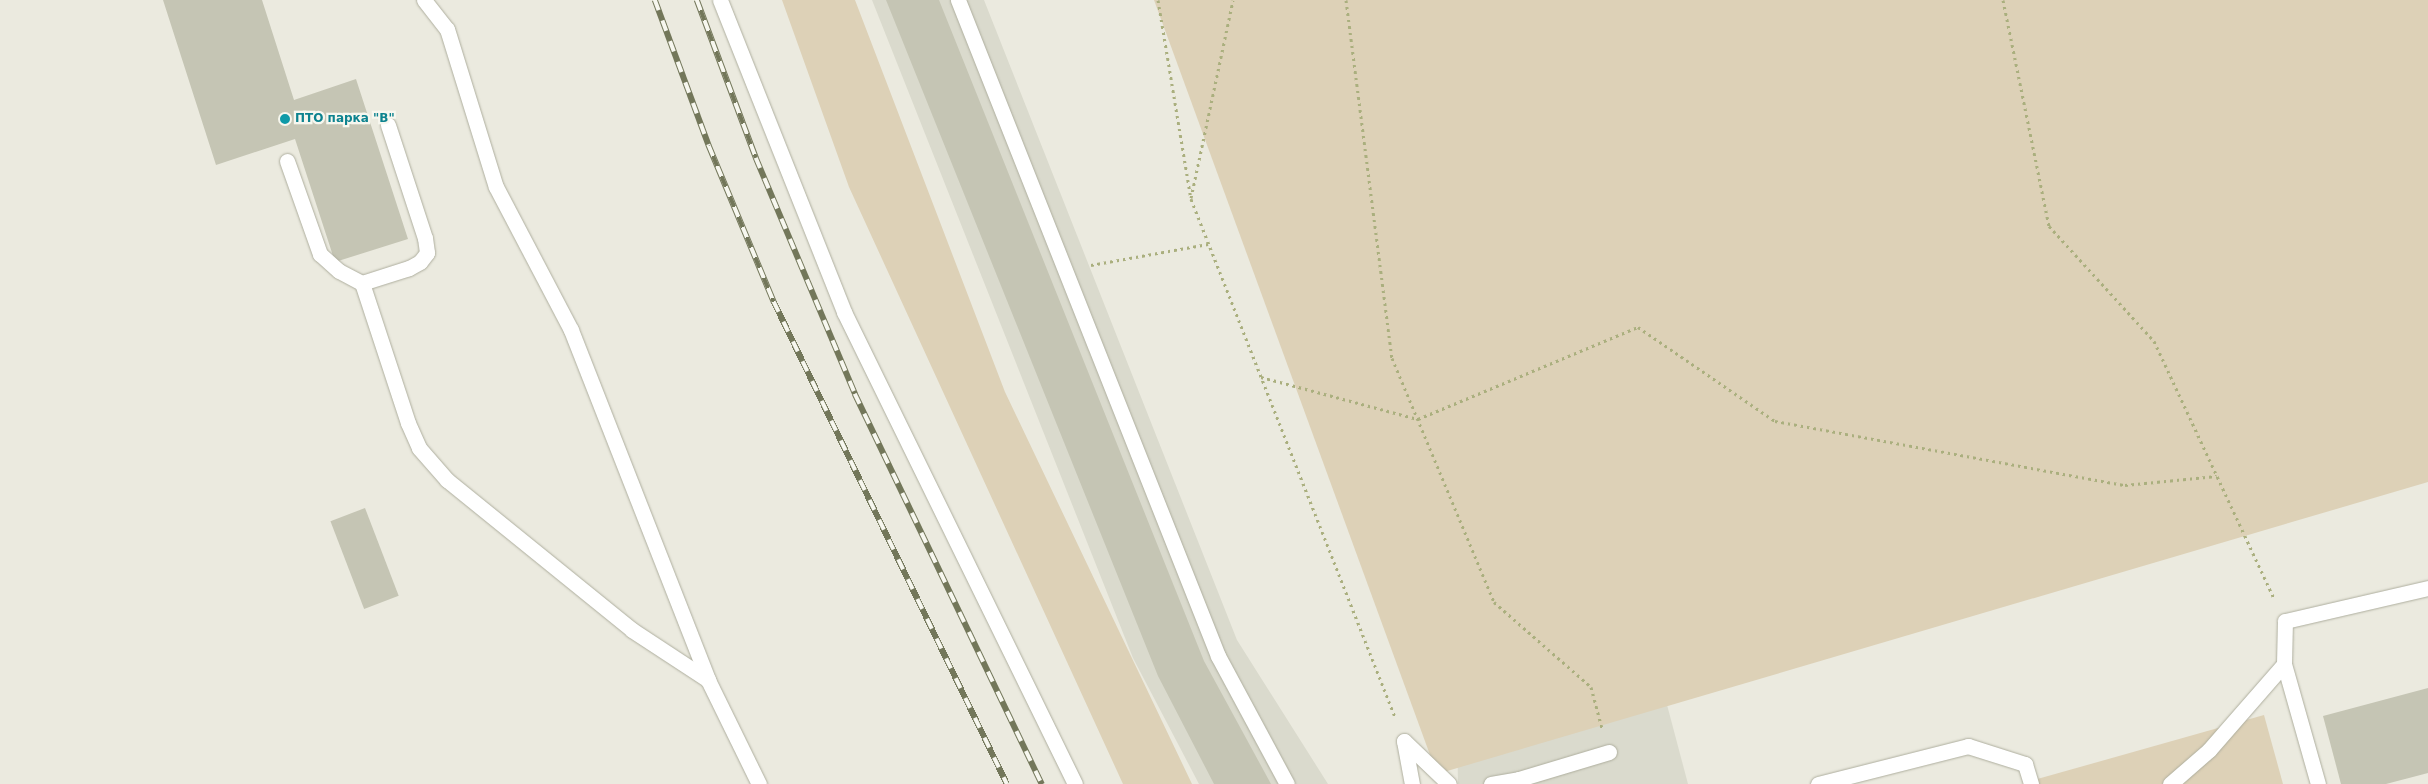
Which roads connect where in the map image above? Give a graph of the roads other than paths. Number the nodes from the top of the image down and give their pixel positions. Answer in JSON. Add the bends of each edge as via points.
{"nodes":[{"id":1,"x":424,"y":0,"type":"edge"},
{"id":2,"x":720,"y":0,"type":"edge"},
{"id":3,"x":958,"y":0,"type":"edge"},
{"id":4,"x":388,"y":125,"type":"dead end"},
{"id":5,"x":287,"y":160,"type":"dead end"},
{"id":6,"x":362,"y":283,"type":"junction"},
{"id":7,"x":2428,"y":588,"type":"edge"},
{"id":8,"x":2284,"y":664,"type":"junction"},
{"id":9,"x":708,"y":680,"type":"junction"},
{"id":10,"x":1609,"y":752,"type":"road end"},
{"id":11,"x":1521,"y":781,"type":"edge"},
{"id":12,"x":759,"y":784,"type":"edge"},
{"id":13,"x":1075,"y":784,"type":"edge"},
{"id":14,"x":1287,"y":784,"type":"edge"},
{"id":15,"x":1412,"y":784,"type":"edge"},
{"id":16,"x":1449,"y":784,"type":"edge"},
{"id":17,"x":1491,"y":784,"type":"edge"},
{"id":18,"x":1818,"y":784,"type":"edge"},
{"id":19,"x":2031,"y":784,"type":"edge"},
{"id":20,"x":2170,"y":784,"type":"edge"},
{"id":21,"x":2318,"y":784,"type":"edge"}],
"edges":[{"from":1,"to":9,"type":"lane","via":[[447,28],[496,187],[571,330]]},
{"from":2,"to":13,"type":"lane","via":[[844,312]]},
{"from":3,"to":14,"type":"lane","via":[[1218,656]]},
{"from":4,"to":6,"type":"lane","via":[[427,253],[409,268]]},
{"from":5,"to":6,"type":"lane","via":[[320,254],[339,271]]},
{"from":6,"to":9,"type":"lane","via":[[408,423],[432,466],[632,630]]},
{"from":7,"to":8,"type":"lane","via":[[2285,621]]},
{"from":8,"to":20,"type":"lane","via":[[2209,750]]},
{"from":8,"to":21,"type":"lane"},
{"from":9,"to":12,"type":"lane"},
{"from":10,"to":11,"type":"lane"},
{"from":11,"to":17,"type":"lane"},
{"from":15,"to":16,"type":"lane","via":[[1404,740]]},
{"from":18,"to":19,"type":"lane","via":[[1968,746],[2025,764]]}]}
